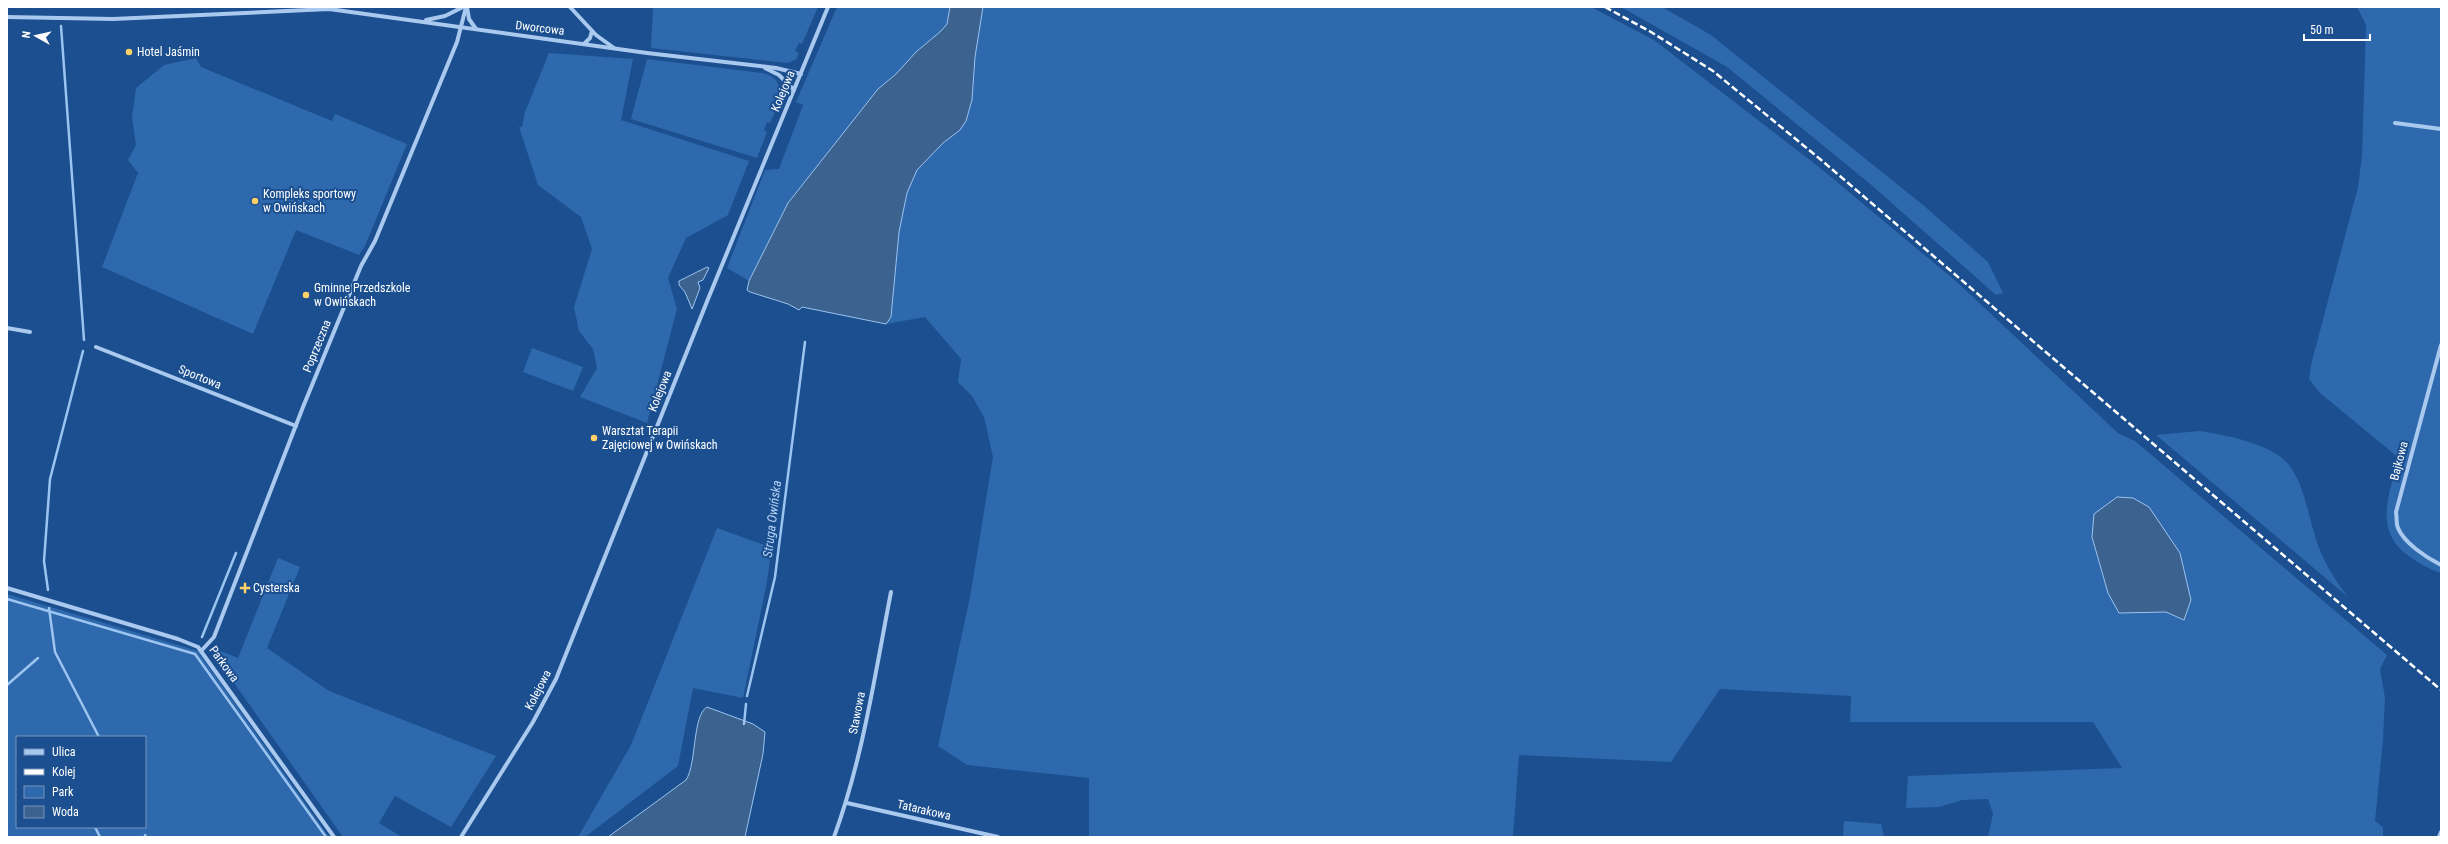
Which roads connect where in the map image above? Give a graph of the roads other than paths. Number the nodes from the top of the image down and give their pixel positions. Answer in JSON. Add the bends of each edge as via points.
{"nodes":[{"id":1,"x":463,"y":7,"type":"edge"},
{"id":2,"x":467,"y":7,"type":"edge"},
{"id":3,"x":570,"y":7,"type":"edge"},
{"id":4,"x":828,"y":7,"type":"edge"},
{"id":5,"x":7,"y":17,"type":"edge"},
{"id":6,"x":422,"y":21,"type":"junction"},
{"id":7,"x":461,"y":27,"type":"junction"},
{"id":8,"x":477,"y":30,"type":"junction"},
{"id":9,"x":592,"y":31,"type":"junction"},
{"id":10,"x":584,"y":44,"type":"junction"},
{"id":11,"x":616,"y":49,"type":"junction"},
{"id":12,"x":765,"y":67,"type":"junction"},
{"id":13,"x":801,"y":74,"type":"junction"},
{"id":14,"x":794,"y":90,"type":"junction"},
{"id":15,"x":2395,"y":123,"type":"dead end"},
{"id":16,"x":2441,"y":129,"type":"edge"},
{"id":17,"x":7,"y":328,"type":"edge"},
{"id":18,"x":30,"y":332,"type":"dead end"},
{"id":19,"x":2441,"y":345,"type":"edge"},
{"id":20,"x":96,"y":347,"type":"dead end"},
{"id":21,"x":296,"y":426,"type":"junction"},
{"id":22,"x":2441,"y":565,"type":"edge"},
{"id":23,"x":7,"y":588,"type":"edge"},
{"id":24,"x":891,"y":592,"type":"dead end"},
{"id":25,"x":202,"y":650,"type":"junction"},
{"id":26,"x":847,"y":803,"type":"junction"},
{"id":27,"x":2441,"y":832,"type":"edge"},
{"id":28,"x":975,"y":835,"type":"edge"},
{"id":29,"x":334,"y":837,"type":"edge"},
{"id":30,"x":461,"y":837,"type":"edge"},
{"id":31,"x":834,"y":837,"type":"edge"},
{"id":32,"x":998,"y":837,"type":"edge"},
{"id":33,"x":2439,"y":837,"type":"edge"}],
"edges":[{"from":1,"to":6,"type":"street","name":"Dworcowa","via":[[442,17]]},
{"from":2,"to":7,"type":"street"},
{"from":2,"to":8,"type":"street","via":[[470,19]]},
{"from":3,"to":9,"type":"street","name":"Dworcowa"},
{"from":4,"to":13,"type":"street","name":"Kolejowa"},
{"from":5,"to":6,"type":"street","name":"Dworcowa","via":[[113,19],[325,9]]},
{"from":6,"to":7,"type":"street","name":"Dworcowa"},
{"from":7,"to":8,"type":"street","name":"Dworcowa"},
{"from":7,"to":21,"type":"street","name":"Poprzeczna","via":[[375,241],[361,266]]},
{"from":8,"to":10,"type":"street","name":"Dworcowa"},
{"from":9,"to":10,"type":"street"},
{"from":9,"to":11,"type":"street","name":"Dworcowa"},
{"from":10,"to":11,"type":"street","name":"Dworcowa"},
{"from":11,"to":12,"type":"street","name":"Dworcowa"},
{"from":12,"to":13,"type":"street","name":"Dworcowa"},
{"from":12,"to":14,"type":"street","name":"Dworcowa"},
{"from":13,"to":14,"type":"street","name":"Kolejowa"},
{"from":14,"to":30,"type":"street","name":"Kolejowa","via":[[556,679],[533,722]]},
{"from":15,"to":16,"type":"street"},
{"from":17,"to":18,"type":"street"},
{"from":19,"to":22,"type":"street","name":"Bajkowa","via":[[2396,512],[2397,528],[2406,539],[2432,561]]},
{"from":20,"to":21,"type":"street","name":"Sportowa"},
{"from":21,"to":25,"type":"street","name":"Poprzeczna","via":[[214,637]]},
{"from":23,"to":25,"type":"street","name":"Parkowa","via":[[184,640]]},
{"from":24,"to":26,"type":"street","name":"Stawowa"},
{"from":25,"to":29,"type":"street","name":"Parkowa"},
{"from":26,"to":28,"type":"street","name":"Tatarakowa"},
{"from":26,"to":31,"type":"street","name":"Stawowa"},
{"from":27,"to":33,"type":"street"},
{"from":28,"to":32,"type":"street","name":"Tatarakowa"}]}
